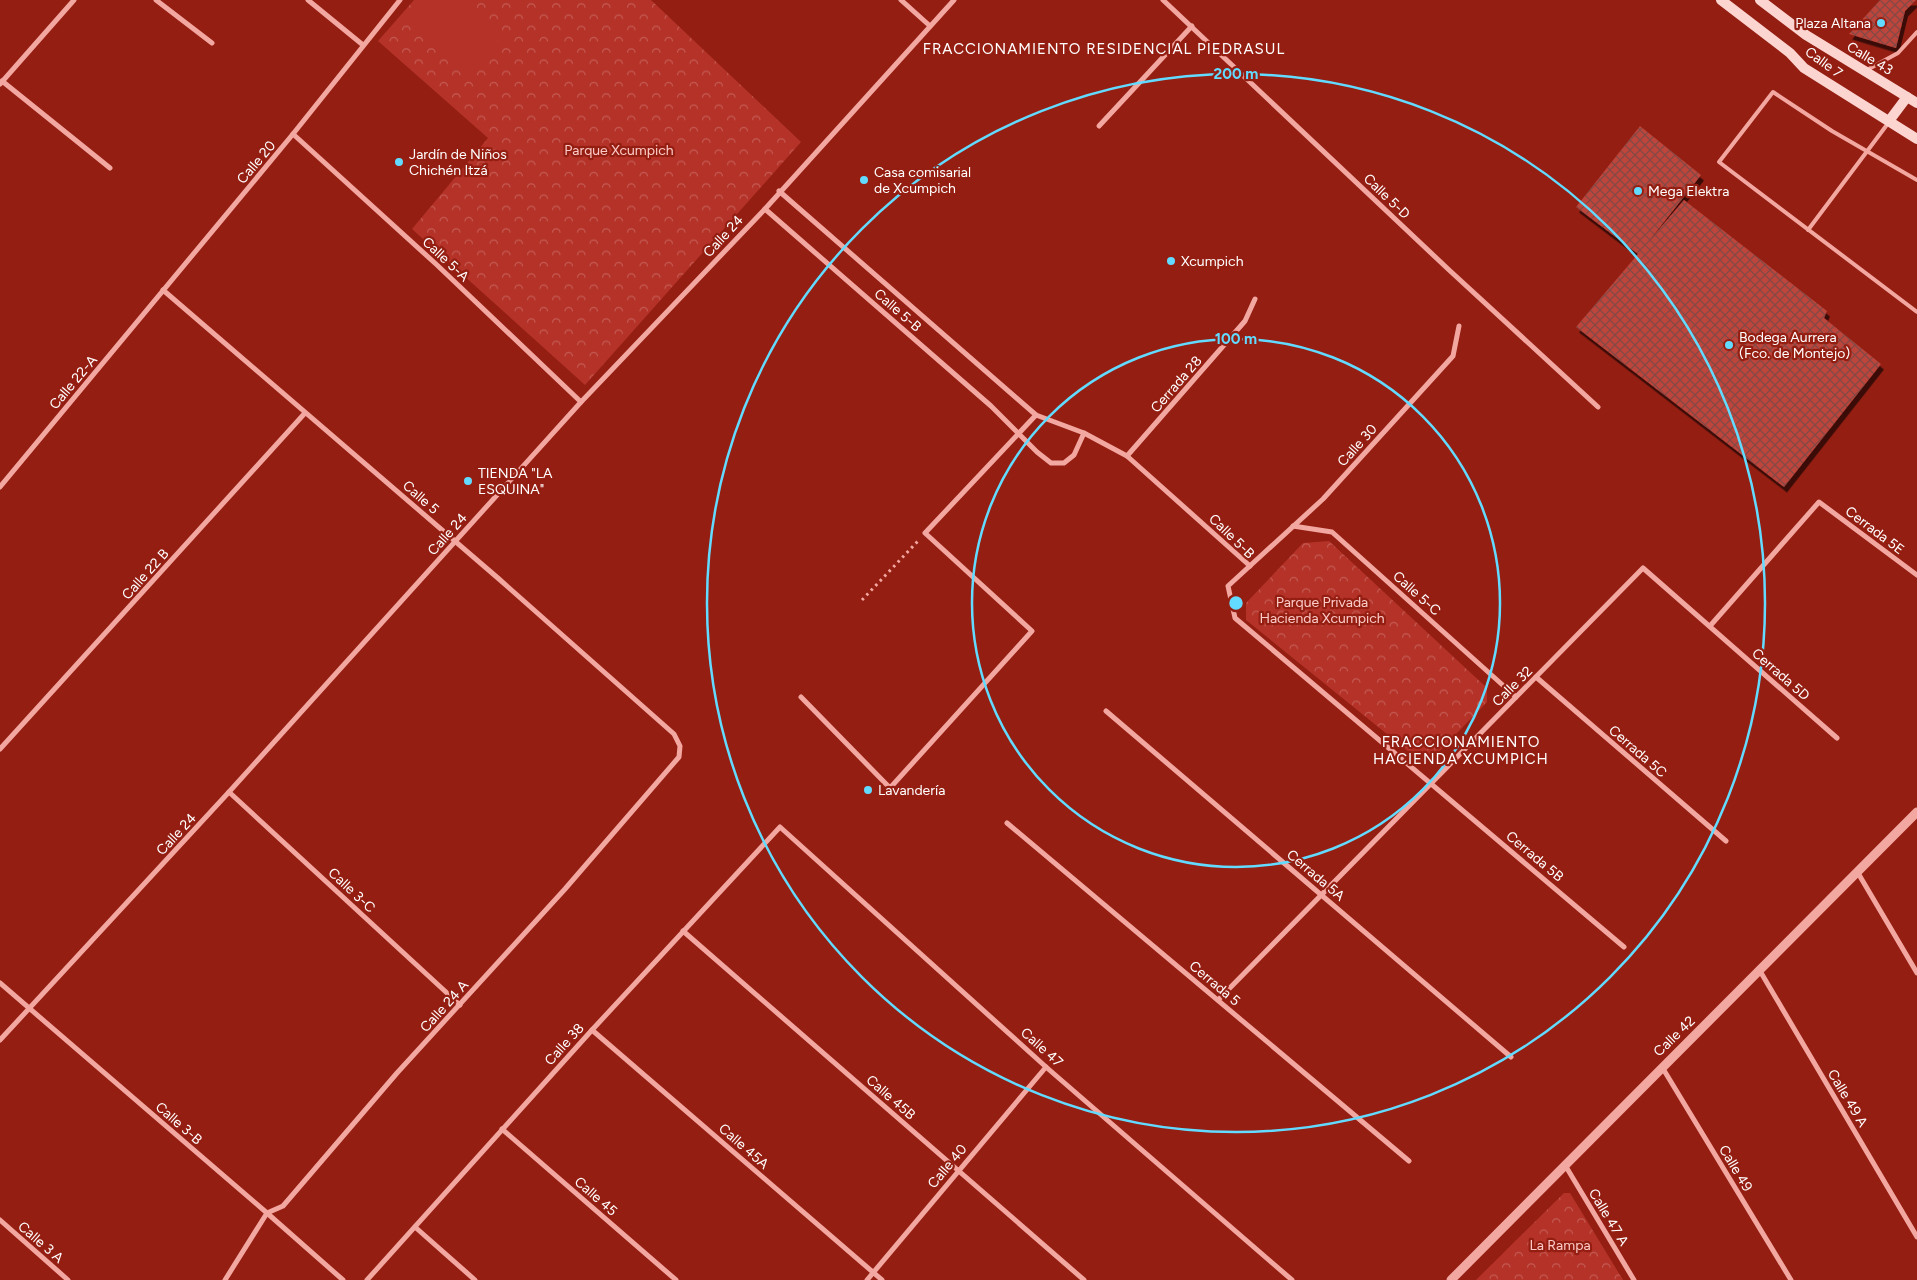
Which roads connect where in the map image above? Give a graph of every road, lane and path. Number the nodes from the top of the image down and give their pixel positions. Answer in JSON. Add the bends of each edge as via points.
{"nodes":[{"id":1,"x":74,"y":0,"type":"edge"},
{"id":2,"x":156,"y":0,"type":"edge"},
{"id":3,"x":308,"y":0,"type":"edge"},
{"id":4,"x":400,"y":0,"type":"edge"},
{"id":5,"x":901,"y":0,"type":"edge"},
{"id":6,"x":954,"y":0,"type":"edge"},
{"id":7,"x":1163,"y":0,"type":"edge"},
{"id":8,"x":1721,"y":0,"type":"edge"},
{"id":9,"x":1760,"y":0,"type":"edge"},
{"id":10,"x":930,"y":26,"type":"junction"},
{"id":11,"x":1192,"y":26,"type":"junction"},
{"id":12,"x":1917,"y":32,"type":"edge"},
{"id":13,"x":212,"y":43,"type":"dead end"},
{"id":14,"x":363,"y":45,"type":"junction"},
{"id":15,"x":1865,"y":71,"type":"junction"},
{"id":16,"x":1,"y":83,"type":"edge"},
{"id":17,"x":1907,"y":97,"type":"junction"},
{"id":18,"x":1917,"y":103,"type":"edge"},
{"id":19,"x":1889,"y":122,"type":"junction"},
{"id":20,"x":1099,"y":126,"type":"dead end"},
{"id":21,"x":293,"y":134,"type":"junction"},
{"id":22,"x":1917,"y":139,"type":"edge"},
{"id":23,"x":1867,"y":151,"type":"junction"},
{"id":24,"x":110,"y":168,"type":"dead end"},
{"id":25,"x":1917,"y":180,"type":"edge"},
{"id":26,"x":779,"y":191,"type":"junction"},
{"id":27,"x":764,"y":209,"type":"junction"},
{"id":28,"x":1808,"y":230,"type":"junction"},
{"id":29,"x":163,"y":290,"type":"junction"},
{"id":30,"x":1255,"y":299,"type":"dead end"},
{"id":31,"x":1917,"y":312,"type":"edge"},
{"id":32,"x":1459,"y":326,"type":"dead end"},
{"id":33,"x":581,"y":402,"type":"junction"},
{"id":34,"x":1598,"y":407,"type":"dead end"},
{"id":35,"x":305,"y":413,"type":"junction"},
{"id":36,"x":1036,"y":415,"type":"junction"},
{"id":37,"x":1019,"y":433,"type":"junction"},
{"id":38,"x":1084,"y":433,"type":"junction"},
{"id":39,"x":1127,"y":456,"type":"junction"},
{"id":40,"x":0,"y":487,"type":"edge"},
{"id":41,"x":1294,"y":526,"type":"junction"},
{"id":42,"x":925,"y":533,"type":"junction"},
{"id":43,"x":455,"y":542,"type":"junction"},
{"id":44,"x":1250,"y":566,"type":"junction"},
{"id":45,"x":1917,"y":576,"type":"edge"},
{"id":46,"x":862,"y":600,"type":"dead end"},
{"id":47,"x":1710,"y":626,"type":"junction"},
{"id":48,"x":1536,"y":677,"type":"junction"},
{"id":49,"x":802,"y":697,"type":"dead end"},
{"id":50,"x":1516,"y":697,"type":"junction"},
{"id":51,"x":1106,"y":711,"type":"dead end"},
{"id":52,"x":1837,"y":738,"type":"dead end"},
{"id":53,"x":680,"y":746,"type":"joint"},
{"id":54,"x":0,"y":749,"type":"edge"},
{"id":55,"x":1431,"y":784,"type":"junction"},
{"id":56,"x":229,"y":792,"type":"junction"},
{"id":57,"x":1917,"y":812,"type":"edge"},
{"id":58,"x":1007,"y":823,"type":"dead end"},
{"id":59,"x":780,"y":826,"type":"joint"},
{"id":60,"x":1726,"y":841,"type":"dead end"},
{"id":61,"x":1858,"y":872,"type":"junction"},
{"id":62,"x":1321,"y":895,"type":"junction"},
{"id":63,"x":683,"y":931,"type":"junction"},
{"id":64,"x":1624,"y":947,"type":"dead end"},
{"id":65,"x":1760,"y":971,"type":"junction"},
{"id":66,"x":1917,"y":973,"type":"edge"},
{"id":67,"x":0,"y":983,"type":"edge"},
{"id":68,"x":1218,"y":1000,"type":"junction"},
{"id":69,"x":460,"y":1005,"type":"junction"},
{"id":70,"x":29,"y":1009,"type":"junction"},
{"id":71,"x":592,"y":1030,"type":"junction"},
{"id":72,"x":0,"y":1040,"type":"edge"},
{"id":73,"x":1511,"y":1057,"type":"dead end"},
{"id":74,"x":1046,"y":1067,"type":"junction"},
{"id":75,"x":1662,"y":1068,"type":"junction"},
{"id":76,"x":502,"y":1129,"type":"junction"},
{"id":77,"x":1409,"y":1160,"type":"dead end"},
{"id":78,"x":1565,"y":1165,"type":"junction"},
{"id":79,"x":958,"y":1170,"type":"junction"},
{"id":80,"x":267,"y":1213,"type":"junction"},
{"id":81,"x":0,"y":1220,"type":"edge"},
{"id":82,"x":415,"y":1227,"type":"junction"},
{"id":83,"x":1917,"y":1237,"type":"edge"},
{"id":84,"x":873,"y":1273,"type":"junction"},
{"id":85,"x":68,"y":1280,"type":"edge"},
{"id":86,"x":225,"y":1280,"type":"edge"},
{"id":87,"x":343,"y":1280,"type":"edge"},
{"id":88,"x":367,"y":1280,"type":"edge"},
{"id":89,"x":475,"y":1280,"type":"edge"},
{"id":90,"x":676,"y":1280,"type":"edge"},
{"id":91,"x":867,"y":1280,"type":"edge"},
{"id":92,"x":882,"y":1280,"type":"edge"},
{"id":93,"x":1084,"y":1280,"type":"edge"},
{"id":94,"x":1292,"y":1280,"type":"edge"},
{"id":95,"x":1451,"y":1280,"type":"edge"},
{"id":96,"x":1634,"y":1280,"type":"edge"},
{"id":97,"x":1791,"y":1280,"type":"edge"}],
"edges":[{"from":1,"to":16,"type":"street"},
{"from":2,"to":13,"type":"street"},
{"from":3,"to":14,"type":"street"},
{"from":4,"to":14,"type":"street","name":"Calle 20"},
{"from":5,"to":10,"type":"street"},
{"from":6,"to":10,"type":"street","name":"Calle 24"},
{"from":7,"to":11,"type":"street","name":"Calle 5-D"},
{"from":8,"to":19,"type":"main road","name":"Calle 7","via":[[1790,53],[1804,68]]},
{"from":9,"to":15,"type":"main road","name":"Calle 43","via":[[1806,35]]},
{"from":10,"to":26,"type":"street","name":"Calle 24"},
{"from":11,"to":20,"type":"street"},
{"from":11,"to":34,"type":"street","name":"Calle 5-D","via":[[1448,270]]},
{"from":12,"to":15,"type":"lane","via":[[1898,53]]},
{"from":14,"to":21,"type":"street","name":"Calle 20"},
{"from":15,"to":17,"type":"main road","name":"Calle 43"},
{"from":16,"to":24,"type":"street"},
{"from":17,"to":18,"type":"main road","name":"Calle 43"},
{"from":17,"to":19,"type":"main road"},
{"from":19,"to":22,"type":"main road","name":"Calle 7"},
{"from":19,"to":23,"type":"lane"},
{"from":21,"to":29,"type":"street","name":"Calle 20"},
{"from":21,"to":33,"type":"street","name":"Calle 5-A"},
{"from":23,"to":25,"type":"lane"},
{"from":23,"to":28,"type":"lane"},
{"from":23,"to":28,"type":"lane","via":[[1773,92],[1718,162]]},
{"from":26,"to":27,"type":"street","name":"Calle 24"},
{"from":26,"to":36,"type":"street","name":"Calle 5-B"},
{"from":27,"to":33,"type":"street","name":"Calle 24"},
{"from":27,"to":37,"type":"street","name":"Calle 5-B"},
{"from":28,"to":31,"type":"lane"},
{"from":29,"to":35,"type":"street","name":"Calle 5"},
{"from":29,"to":40,"type":"street","name":"Calle 22-A"},
{"from":30,"to":39,"type":"street","name":"Cerrada 28","via":[[1245,321]]},
{"from":32,"to":41,"type":"street","name":"Calle 30","via":[[1453,356],[1323,499]]},
{"from":33,"to":43,"type":"street","name":"Calle 24"},
{"from":35,"to":43,"type":"street","name":"Calle 5"},
{"from":35,"to":54,"type":"street","name":"Calle 22 B"},
{"from":36,"to":37,"type":"street"},
{"from":36,"to":38,"type":"street","name":"Calle 5-B"},
{"from":37,"to":38,"type":"street","name":"Calle 5-B","via":[[1051,463],[1064,464],[1074,455]]},
{"from":37,"to":42,"type":"street"},
{"from":38,"to":39,"type":"street","name":"Calle 5-B"},
{"from":39,"to":44,"type":"street","name":"Calle 5-B"},
{"from":41,"to":44,"type":"street","name":"Calle 30"},
{"from":41,"to":50,"type":"street","name":"Calle 5-C","via":[[1332,532]]},
{"from":42,"to":46,"type":"path"},
{"from":42,"to":49,"type":"street","via":[[1032,631],[890,788]]},
{"from":43,"to":53,"type":"street","name":"Calle 5","via":[[674,734]]},
{"from":43,"to":56,"type":"street","name":"Calle 24"},
{"from":44,"to":55,"type":"street","name":"Calle 5-B","via":[[1228,586],[1235,618]]},
{"from":45,"to":47,"type":"street","name":"Cerrada 5E","via":[[1819,502]]},
{"from":47,"to":48,"type":"street","name":"Calle 32","via":[[1643,568]]},
{"from":47,"to":52,"type":"street","name":"Cerrada 5D"},
{"from":48,"to":50,"type":"street","name":"Calle 32"},
{"from":48,"to":60,"type":"street","name":"Cerrada 5C"},
{"from":50,"to":55,"type":"street","name":"Calle 32"},
{"from":51,"to":62,"type":"street","name":"Cerrada 5A"},
{"from":53,"to":69,"type":"street","name":"Calle 24 A","via":[[679,758]]},
{"from":55,"to":62,"type":"street","name":"Calle 32"},
{"from":55,"to":64,"type":"street","name":"Cerrada 5B"},
{"from":56,"to":69,"type":"street","name":"Calle 3-C"},
{"from":56,"to":70,"type":"street","name":"Calle 24"},
{"from":57,"to":61,"type":"street","name":"Calle 42"},
{"from":58,"to":68,"type":"street","name":"Cerrada 5"},
{"from":59,"to":63,"type":"street","name":"Calle 38"},
{"from":59,"to":74,"type":"street","name":"Calle 47"},
{"from":61,"to":65,"type":"street","name":"Calle 42"},
{"from":61,"to":66,"type":"street"},
{"from":62,"to":68,"type":"street","name":"Calle 32"},
{"from":62,"to":73,"type":"street","name":"Cerrada 5A"},
{"from":63,"to":71,"type":"street","name":"Calle 38"},
{"from":63,"to":79,"type":"street","name":"Calle 45B"},
{"from":65,"to":75,"type":"street","name":"Calle 42"},
{"from":65,"to":83,"type":"street","name":"Calle 49 A"},
{"from":67,"to":70,"type":"street","name":"Calle 3-B"},
{"from":68,"to":77,"type":"street","name":"Cerrada 5"},
{"from":69,"to":80,"type":"street","name":"Calle 24 A","via":[[284,1206]]},
{"from":70,"to":72,"type":"street","name":"Calle 24"},
{"from":70,"to":80,"type":"street","name":"Calle 3-B"},
{"from":71,"to":76,"type":"street","name":"Calle 38"},
{"from":71,"to":84,"type":"street","name":"Calle 45A"},
{"from":74,"to":79,"type":"street","name":"Calle 40"},
{"from":74,"to":94,"type":"street","name":"Calle 47"},
{"from":75,"to":78,"type":"street","name":"Calle 42"},
{"from":75,"to":97,"type":"street","name":"Calle 49"},
{"from":76,"to":82,"type":"street","name":"Calle 38"},
{"from":76,"to":90,"type":"street","name":"Calle 45"},
{"from":78,"to":95,"type":"street","name":"Calle 42"},
{"from":78,"to":96,"type":"street","name":"Calle 47 A"},
{"from":79,"to":84,"type":"street","name":"Calle 40"},
{"from":79,"to":93,"type":"street","name":"Calle 45B"},
{"from":80,"to":86,"type":"street","name":"Calle 24 A"},
{"from":80,"to":87,"type":"street","name":"Calle 3-B"},
{"from":81,"to":85,"type":"street","name":"Calle 3 A"},
{"from":82,"to":88,"type":"street","name":"Calle 38"},
{"from":82,"to":89,"type":"street"},
{"from":84,"to":91,"type":"street","name":"Calle 40"},
{"from":84,"to":92,"type":"street","name":"Calle 45A"}]}
